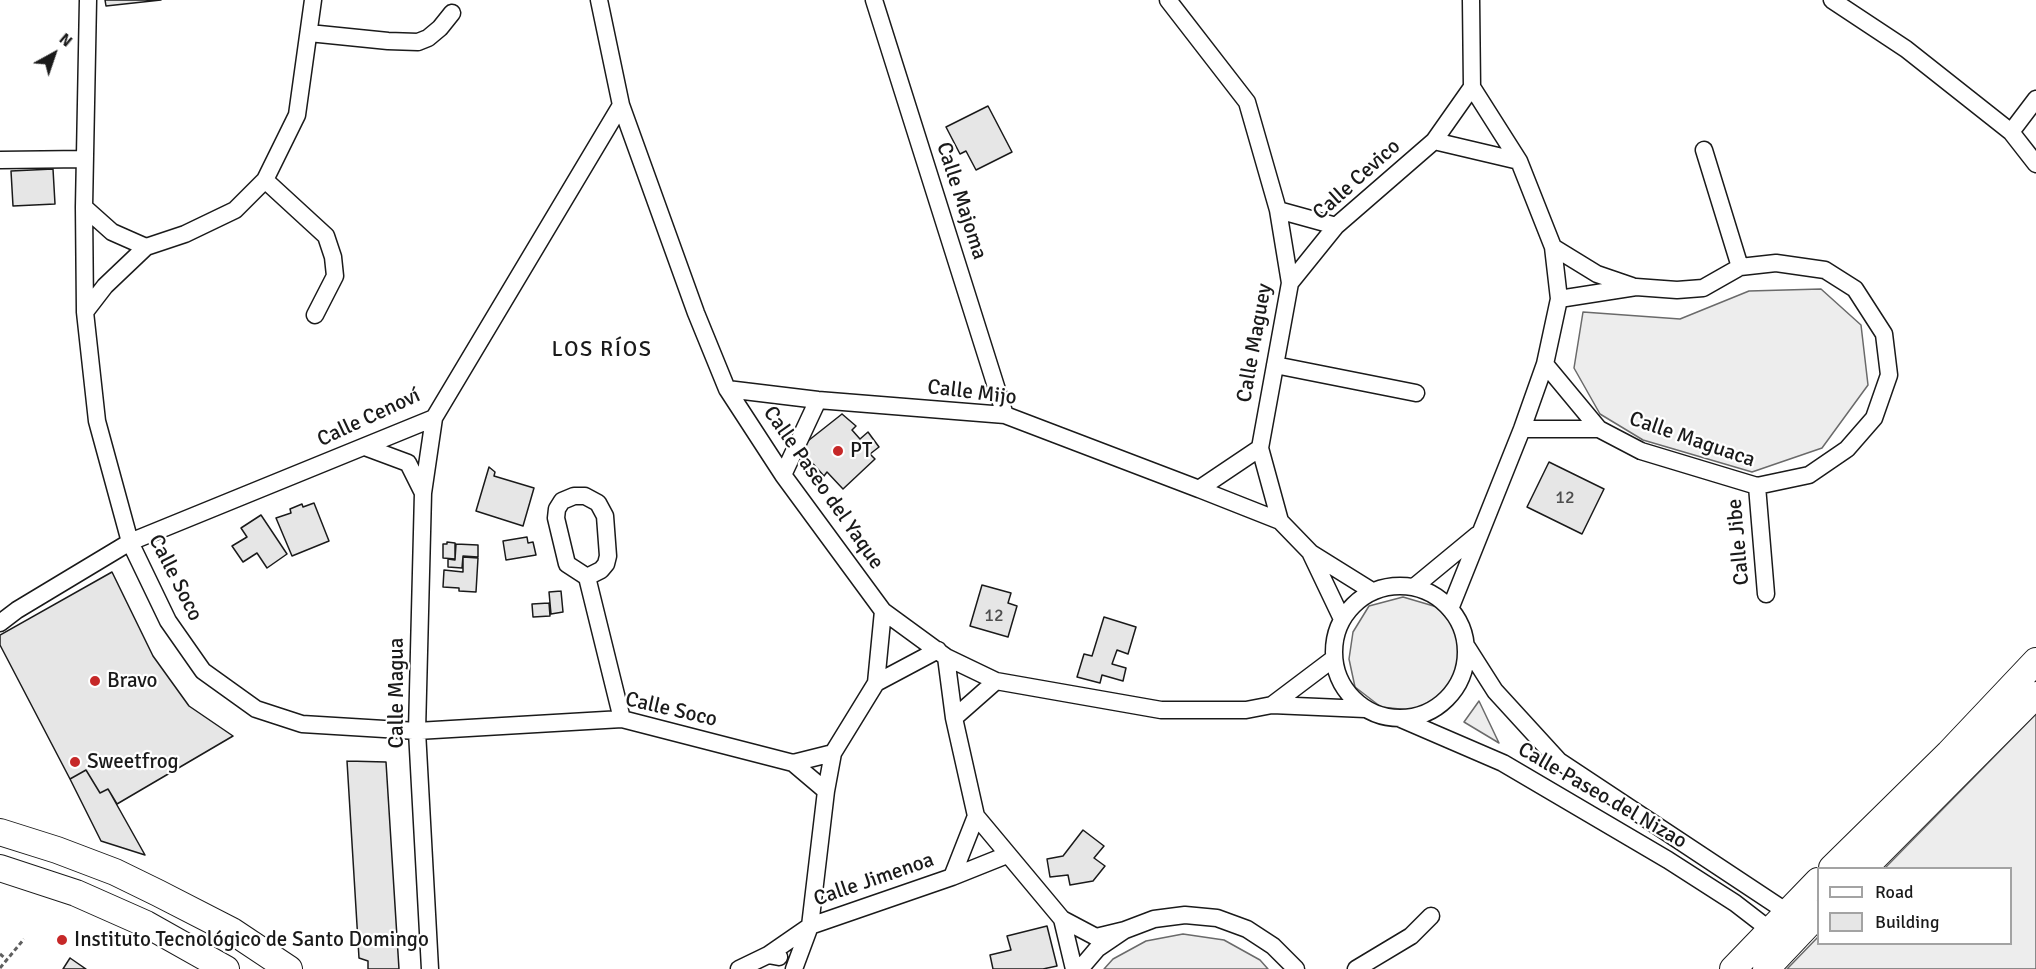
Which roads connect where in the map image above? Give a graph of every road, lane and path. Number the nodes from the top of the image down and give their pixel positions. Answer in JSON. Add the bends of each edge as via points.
{"nodes":[{"id":1,"x":88,"y":0,"type":"edge"},
{"id":2,"x":313,"y":0,"type":"edge"},
{"id":3,"x":599,"y":0,"type":"edge"},
{"id":4,"x":874,"y":0,"type":"edge"},
{"id":5,"x":890,"y":0,"type":"edge"},
{"id":6,"x":1168,"y":0,"type":"edge"},
{"id":7,"x":1471,"y":0,"type":"edge"},
{"id":8,"x":1832,"y":0,"type":"edge"},
{"id":9,"x":452,"y":13,"type":"dead end"},
{"id":10,"x":309,"y":33,"type":"junction"},
{"id":11,"x":1472,"y":87,"type":"junction"},
{"id":12,"x":2036,"y":99,"type":"edge"},
{"id":13,"x":621,"y":105,"type":"junction"},
{"id":14,"x":2011,"y":132,"type":"junction"},
{"id":15,"x":1434,"y":141,"type":"junction"},
{"id":16,"x":1704,"y":150,"type":"dead end"},
{"id":17,"x":85,"y":159,"type":"junction"},
{"id":18,"x":0,"y":160,"type":"edge"},
{"id":19,"x":1519,"y":161,"type":"junction"},
{"id":20,"x":2036,"y":164,"type":"edge"},
{"id":21,"x":265,"y":180,"type":"junction"},
{"id":22,"x":84,"y":207,"type":"junction"},
{"id":23,"x":1278,"y":210,"type":"junction"},
{"id":24,"x":1336,"y":226,"type":"junction"},
{"id":25,"x":146,"y":247,"type":"junction"},
{"id":26,"x":1553,"y":247,"type":"junction"},
{"id":27,"x":1740,"y":267,"type":"junction"},
{"id":28,"x":1290,"y":283,"type":"junction"},
{"id":29,"x":1636,"y":287,"type":"junction"},
{"id":30,"x":1559,"y":299,"type":"junction"},
{"id":31,"x":85,"y":312,"type":"junction"},
{"id":32,"x":315,"y":315,"type":"dead end"},
{"id":33,"x":1545,"y":364,"type":"junction"},
{"id":34,"x":1275,"y":365,"type":"junction"},
{"id":35,"x":727,"y":389,"type":"junction"},
{"id":36,"x":1416,"y":393,"type":"dead end"},
{"id":37,"x":818,"y":400,"type":"junction"},
{"id":38,"x":1005,"y":415,"type":"junction"},
{"id":39,"x":434,"y":418,"type":"junction"},
{"id":40,"x":1522,"y":429,"type":"junction"},
{"id":41,"x":1599,"y":429,"type":"junction"},
{"id":42,"x":365,"y":447,"type":"junction"},
{"id":43,"x":1260,"y":448,"type":"junction"},
{"id":44,"x":783,"y":476,"type":"junction"},
{"id":45,"x":1757,"y":486,"type":"junction"},
{"id":46,"x":1199,"y":489,"type":"junction"},
{"id":47,"x":423,"y":493,"type":"junction"},
{"id":48,"x":1281,"y":521,"type":"junction"},
{"id":49,"x":1480,"y":532,"type":"junction"},
{"id":50,"x":130,"y":542,"type":"junction"},
{"id":51,"x":1311,"y":553,"type":"junction"},
{"id":52,"x":587,"y":577,"type":"junction"},
{"id":53,"x":1414,"y":587,"type":"junction"},
{"id":54,"x":1372,"y":591,"type":"junction"},
{"id":55,"x":1766,"y":594,"type":"dead end"},
{"id":56,"x":1450,"y":609,"type":"junction"},
{"id":57,"x":883,"y":611,"type":"junction"},
{"id":58,"x":1342,"y":619,"type":"junction"},
{"id":59,"x":0,"y":623,"type":"edge"},
{"id":60,"x":1467,"y":646,"type":"junction"},
{"id":61,"x":942,"y":654,"type":"junction"},
{"id":62,"x":1334,"y":659,"type":"junction"},
{"id":63,"x":2036,"y":661,"type":"edge"},
{"id":64,"x":996,"y":681,"type":"junction"},
{"id":65,"x":876,"y":683,"type":"junction"},
{"id":66,"x":2036,"y":695,"type":"edge"},
{"id":67,"x":1272,"y":705,"type":"junction"},
{"id":68,"x":1365,"y":709,"type":"junction"},
{"id":69,"x":954,"y":718,"type":"junction"},
{"id":70,"x":622,"y":719,"type":"junction"},
{"id":71,"x":1401,"y":719,"type":"junction"},
{"id":72,"x":417,"y":731,"type":"junction"},
{"id":73,"x":833,"y":753,"type":"junction"},
{"id":74,"x":794,"y":763,"type":"junction"},
{"id":75,"x":826,"y":791,"type":"junction"},
{"id":76,"x":976,"y":816,"type":"junction"},
{"id":77,"x":0,"y":832,"type":"edge"},
{"id":78,"x":1007,"y":855,"type":"junction"},
{"id":79,"x":1833,"y":867,"type":"edge"},
{"id":80,"x":1865,"y":867,"type":"edge"},
{"id":81,"x":0,"y":868,"type":"edge"},
{"id":82,"x":952,"y":877,"type":"junction"},
{"id":83,"x":1817,"y":882,"type":"edge"},
{"id":84,"x":1817,"y":915,"type":"edge"},
{"id":85,"x":1431,"y":916,"type":"dead end"},
{"id":86,"x":1062,"y":919,"type":"junction"},
{"id":87,"x":1778,"y":921,"type":"junction"},
{"id":88,"x":810,"y":926,"type":"junction"},
{"id":89,"x":1125,"y":930,"type":"junction"},
{"id":90,"x":24,"y":939,"type":"dead end"},
{"id":91,"x":0,"y":954,"type":"edge"},
{"id":92,"x":768,"y":955,"type":"junction"},
{"id":93,"x":7,"y":960,"type":"junction"},
{"id":94,"x":0,"y":968,"type":"edge"},
{"id":95,"x":226,"y":969,"type":"edge"},
{"id":96,"x":289,"y":969,"type":"edge"},
{"id":97,"x":430,"y":969,"type":"edge"},
{"id":98,"x":739,"y":969,"type":"edge"},
{"id":99,"x":792,"y":969,"type":"edge"},
{"id":100,"x":1074,"y":969,"type":"edge"},
{"id":101,"x":1080,"y":969,"type":"edge"},
{"id":102,"x":1296,"y":969,"type":"edge"},
{"id":103,"x":1356,"y":969,"type":"edge"},
{"id":104,"x":1733,"y":969,"type":"edge"},
{"id":105,"x":1766,"y":969,"type":"edge"}],
"edges":[{"from":1,"to":17,"type":"street","name":"Calle Soco"},
{"from":2,"to":10,"type":"street"},
{"from":3,"to":13,"type":"street","name":"Calle Paseo del Yaque"},
{"from":4,"to":5,"type":"street"},
{"from":4,"to":38,"type":"street","name":"Calle Majoma"},
{"from":6,"to":23,"type":"street","name":"Calle Maguey","via":[[1247,102]]},
{"from":7,"to":11,"type":"street"},
{"from":8,"to":14,"type":"street","via":[[1906,49]]},
{"from":9,"to":10,"type":"street","via":[[440,28],[418,42]]},
{"from":10,"to":21,"type":"street","via":[[297,115]]},
{"from":11,"to":15,"type":"street","name":"Calle Cevico"},
{"from":11,"to":19,"type":"street"},
{"from":12,"to":14,"type":"street"},
{"from":13,"to":35,"type":"street","name":"Calle Paseo del Yaque"},
{"from":13,"to":39,"type":"street","name":"Calle Cenoví"},
{"from":14,"to":20,"type":"street"},
{"from":15,"to":19,"type":"street","name":"Calle Cevico"},
{"from":15,"to":24,"type":"street","name":"Calle Cevico"},
{"from":16,"to":27,"type":"street"},
{"from":17,"to":18,"type":"street"},
{"from":17,"to":22,"type":"street","name":"Calle Soco"},
{"from":19,"to":26,"type":"street"},
{"from":21,"to":25,"type":"street","via":[[235,210]]},
{"from":21,"to":32,"type":"street","via":[[326,236],[335,276]]},
{"from":22,"to":25,"type":"street","via":[[112,232]]},
{"from":22,"to":31,"type":"street","name":"Calle Soco"},
{"from":23,"to":24,"type":"street"},
{"from":23,"to":28,"type":"street","name":"Calle Maguey"},
{"from":24,"to":28,"type":"street","name":"Calle Cevico"},
{"from":25,"to":31,"type":"street","via":[[105,286]]},
{"from":26,"to":29,"type":"street","via":[[1597,274]]},
{"from":26,"to":30,"type":"street"},
{"from":27,"to":29,"type":"street","name":"Calle Maguaca","via":[[1703,288]]},
{"from":27,"to":45,"type":"street","name":"Calle Maguaca","via":[[1776,263],[1825,270],[1856,289],[1884,334],[1889,375],[1875,418],[1847,449],[1809,475]]},
{"from":28,"to":34,"type":"street","name":"Calle Maguey"},
{"from":29,"to":30,"type":"street","name":"Calle Maguaca"},
{"from":30,"to":33,"type":"street"},
{"from":31,"to":50,"type":"street","name":"Calle Soco","via":[[97,422]]},
{"from":33,"to":40,"type":"street"},
{"from":33,"to":41,"type":"street","name":"Calle Maguaca"},
{"from":34,"to":36,"type":"street"},
{"from":34,"to":43,"type":"street","name":"Calle Maguey"},
{"from":35,"to":37,"type":"street","name":"Calle Mijo"},
{"from":35,"to":44,"type":"street","name":"Calle Paseo del Yaque"},
{"from":37,"to":38,"type":"street","name":"Calle Mijo"},
{"from":37,"to":44,"type":"street"},
{"from":38,"to":46,"type":"street","name":"Calle Mijo"},
{"from":39,"to":42,"type":"street","name":"Calle Cenoví"},
{"from":39,"to":47,"type":"street","name":"Calle Magua"},
{"from":40,"to":41,"type":"street","name":"Calle Maguaca"},
{"from":40,"to":49,"type":"street"},
{"from":41,"to":45,"type":"street","name":"Calle Maguaca","via":[[1641,451]]},
{"from":42,"to":47,"type":"street","via":[[408,463]]},
{"from":42,"to":50,"type":"street","name":"Calle Cenoví"},
{"from":43,"to":46,"type":"street"},
{"from":43,"to":48,"type":"street","name":"Calle Maguey"},
{"from":44,"to":57,"type":"street","name":"Calle Paseo del Yaque"},
{"from":45,"to":55,"type":"street","name":"Calle Jibe"},
{"from":46,"to":48,"type":"street","name":"Calle Maguey"},
{"from":47,"to":72,"type":"street","name":"Calle Magua"},
{"from":48,"to":51,"type":"street","name":"Calle Maguey"},
{"from":49,"to":53,"type":"street"},
{"from":49,"to":56,"type":"street"},
{"from":50,"to":59,"type":"street","name":"Calle Cenoví"},
{"from":50,"to":72,"type":"street","name":"Calle Soco","via":[[168,621],[204,671],[255,709],[302,724]]},
{"from":51,"to":54,"type":"street","name":"Calle Maguey"},
{"from":51,"to":58,"type":"street","name":"Calle Maguey"},
{"from":52,"to":52,"type":"street","via":[[606,564],[605,516],[598,503],[585,496],[574,496],[562,501],[556,518],[567,564]]},
{"from":52,"to":70,"type":"street"},
{"from":53,"to":54,"type":"street"},
{"from":53,"to":56,"type":"street","via":[[1434,595]]},
{"from":54,"to":58,"type":"street","via":[[1355,602]]},
{"from":56,"to":60,"type":"street"},
{"from":57,"to":61,"type":"street","name":"Calle Paseo del Yaque"},
{"from":57,"to":65,"type":"street"},
{"from":58,"to":62,"type":"street","via":[[1334,638]]},
{"from":60,"to":71,"type":"street","via":[[1464,668],[1455,689],[1439,705],[1419,716]]},
{"from":60,"to":87,"type":"street","name":"Calle Paseo del Nizao","via":[[1495,691],[1559,761]]},
{"from":61,"to":64,"type":"street","name":"Calle Paseo del Yaque"},
{"from":61,"to":65,"type":"street"},
{"from":61,"to":69,"type":"street"},
{"from":62,"to":67,"type":"street","name":"Calle Paseo del Yaque"},
{"from":62,"to":68,"type":"street","via":[[1339,679]]},
{"from":63,"to":79,"type":"main road"},
{"from":64,"to":67,"type":"street","name":"Calle Paseo del Yaque","via":[[1161,710],[1246,710]]},
{"from":64,"to":69,"type":"street"},
{"from":65,"to":73,"type":"street"},
{"from":66,"to":80,"type":"main road"},
{"from":67,"to":68,"type":"street","name":"Calle Paseo del Yaque"},
{"from":68,"to":71,"type":"street"},
{"from":69,"to":76,"type":"street"},
{"from":70,"to":72,"type":"street","name":"Calle Soco"},
{"from":70,"to":74,"type":"street","name":"Calle Soco"},
{"from":71,"to":87,"type":"street","name":"Calle Paseo del Nizao","via":[[1503,763],[1735,903]]},
{"from":72,"to":97,"type":"street","name":"Calle Magua"},
{"from":73,"to":74,"type":"street","name":"Calle Soco"},
{"from":73,"to":75,"type":"street"},
{"from":74,"to":75,"type":"street","name":"Calle Soco"},
{"from":75,"to":88,"type":"street"},
{"from":76,"to":78,"type":"street"},
{"from":76,"to":82,"type":"street","name":"Calle Jimenoa"},
{"from":77,"to":96,"type":"main road","via":[[57,850],[137,883],[232,931]]},
{"from":78,"to":82,"type":"street","name":"Calle Jimenoa"},
{"from":78,"to":86,"type":"street"},
{"from":81,"to":95,"type":"main road","via":[[76,893],[146,924]]},
{"from":82,"to":88,"type":"street","name":"Calle Jimenoa"},
{"from":83,"to":87,"type":"main road"},
{"from":84,"to":105,"type":"main road"},
{"from":85,"to":103,"type":"street","via":[[1411,936]]},
{"from":86,"to":89,"type":"street","via":[[1096,937]]},
{"from":86,"to":100,"type":"street"},
{"from":87,"to":104,"type":"main road"},
{"from":88,"to":92,"type":"street","name":"Calle Jimenoa"},
{"from":88,"to":99,"type":"street","name":"Calle Jimenoa"},
{"from":89,"to":101,"type":"street","via":[[1097,949]]},
{"from":89,"to":102,"type":"street","via":[[1154,919],[1185,915],[1217,918],[1265,940]]},
{"from":90,"to":93,"type":"path"},
{"from":91,"to":93,"type":"path"},
{"from":92,"to":98,"type":"street","name":"Calle Jimenoa"},
{"from":92,"to":99,"type":"street","via":[[785,960]]},
{"from":93,"to":94,"type":"path"}]}
